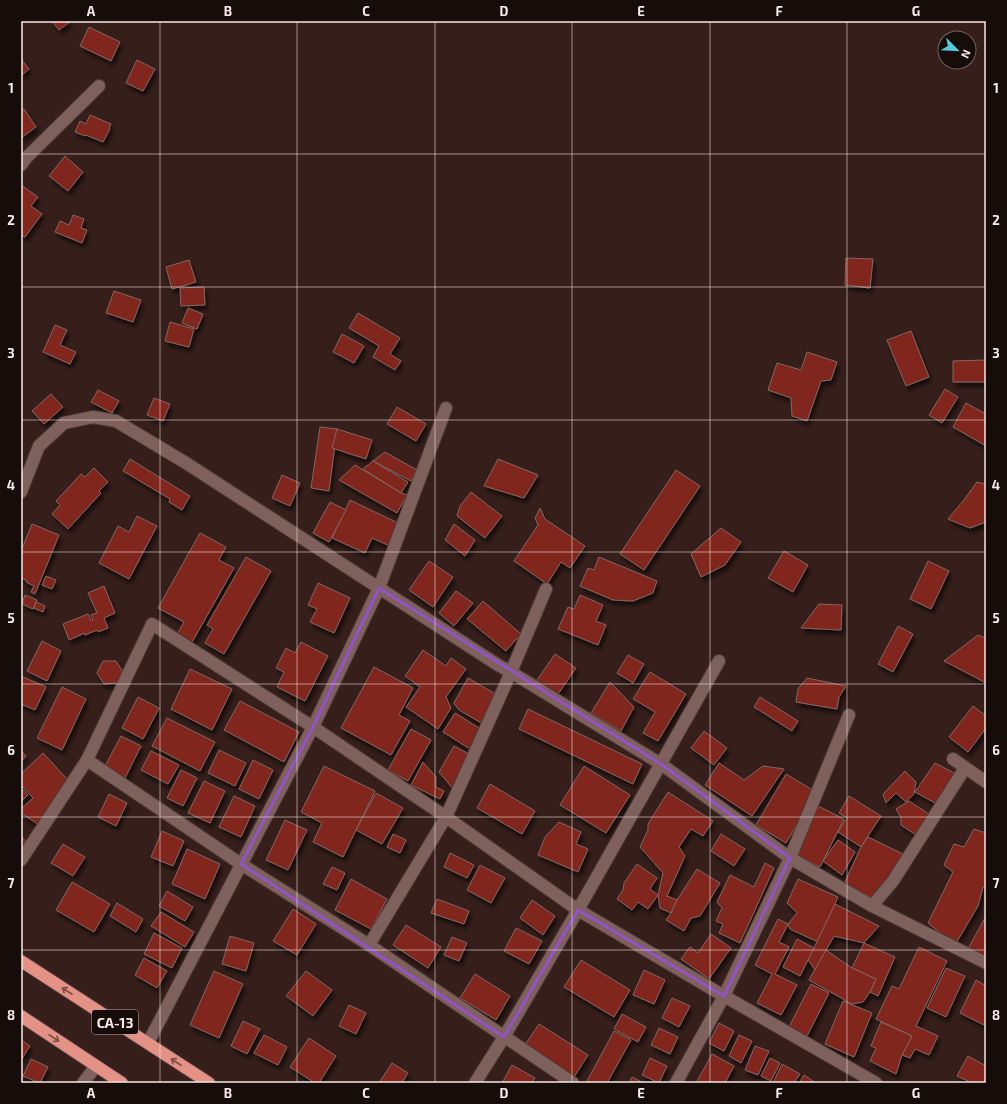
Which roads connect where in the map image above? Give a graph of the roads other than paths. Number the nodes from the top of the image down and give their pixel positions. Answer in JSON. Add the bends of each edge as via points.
{"nodes":[{"id":1,"x":99,"y":86,"type":"dead end"},
{"id":2,"x":21,"y":165,"type":"edge"},
{"id":3,"x":446,"y":408,"type":"dead end"},
{"id":4,"x":21,"y":492,"type":"edge"},
{"id":5,"x":379,"y":588,"type":"junction"},
{"id":6,"x":546,"y":589,"type":"dead end"},
{"id":7,"x":719,"y":661,"type":"dead end"},
{"id":8,"x":511,"y":672,"type":"junction"},
{"id":9,"x":849,"y":715,"type":"dead end"},
{"id":10,"x":313,"y":727,"type":"junction"},
{"id":11,"x":953,"y":759,"type":"dead end"},
{"id":12,"x":87,"y":760,"type":"junction"},
{"id":13,"x":661,"y":764,"type":"junction"},
{"id":14,"x":965,"y":768,"type":"junction"},
{"id":15,"x":986,"y":782,"type":"edge"},
{"id":16,"x":446,"y":817,"type":"junction"},
{"id":17,"x":790,"y":858,"type":"junction"},
{"id":18,"x":21,"y":860,"type":"edge"},
{"id":19,"x":241,"y":864,"type":"junction"},
{"id":20,"x":872,"y":906,"type":"junction"},
{"id":21,"x":578,"y":910,"type":"junction"},
{"id":22,"x":369,"y":946,"type":"junction"},
{"id":23,"x":21,"y":961,"type":"edge"},
{"id":24,"x":986,"y":963,"type":"edge"},
{"id":25,"x":724,"y":996,"type":"junction"},
{"id":26,"x":21,"y":1016,"type":"edge"},
{"id":27,"x":504,"y":1037,"type":"junction"},
{"id":28,"x":148,"y":1043,"type":"junction"},
{"id":29,"x":96,"y":1066,"type":"junction"},
{"id":30,"x":83,"y":1083,"type":"edge"},
{"id":31,"x":122,"y":1083,"type":"edge"},
{"id":32,"x":209,"y":1083,"type":"edge"},
{"id":33,"x":475,"y":1083,"type":"edge"},
{"id":34,"x":573,"y":1083,"type":"edge"},
{"id":35,"x":676,"y":1083,"type":"edge"},
{"id":36,"x":876,"y":1083,"type":"edge"}],
"edges":[{"from":1,"to":2,"type":"street"},
{"from":3,"to":5,"type":"street"},
{"from":4,"to":5,"type":"street","via":[[39,446],[64,423],[93,417],[116,421],[186,463]]},
{"from":5,"to":8,"type":"street"},
{"from":5,"to":10,"type":"street"},
{"from":6,"to":8,"type":"street"},
{"from":7,"to":13,"type":"street"},
{"from":8,"to":13,"type":"street"},
{"from":8,"to":16,"type":"street"},
{"from":9,"to":17,"type":"street"},
{"from":10,"to":12,"type":"street","via":[[152,624]]},
{"from":10,"to":16,"type":"street"},
{"from":10,"to":19,"type":"street"},
{"from":11,"to":14,"type":"street"},
{"from":12,"to":18,"type":"street"},
{"from":12,"to":19,"type":"street"},
{"from":13,"to":17,"type":"street"},
{"from":13,"to":21,"type":"street"},
{"from":14,"to":15,"type":"street"},
{"from":14,"to":20,"type":"street","via":[[893,881]]},
{"from":16,"to":21,"type":"street"},
{"from":16,"to":22,"type":"street"},
{"from":17,"to":20,"type":"street"},
{"from":17,"to":25,"type":"street"},
{"from":19,"to":22,"type":"street"},
{"from":19,"to":28,"type":"street"},
{"from":20,"to":24,"type":"street"},
{"from":21,"to":25,"type":"street"},
{"from":21,"to":27,"type":"street"},
{"from":22,"to":27,"type":"street"},
{"from":28,"to":23,"type":"highway","number":"CA-13","one_way":true},
{"from":25,"to":35,"type":"street"},
{"from":25,"to":36,"type":"street"},
{"from":26,"to":29,"type":"highway","one_way":true},
{"from":27,"to":33,"type":"street"},
{"from":27,"to":34,"type":"street"},
{"from":32,"to":28,"type":"highway","number":"CA-13","one_way":true},
{"from":29,"to":30,"type":"street"},
{"from":29,"to":31,"type":"highway"}]}
